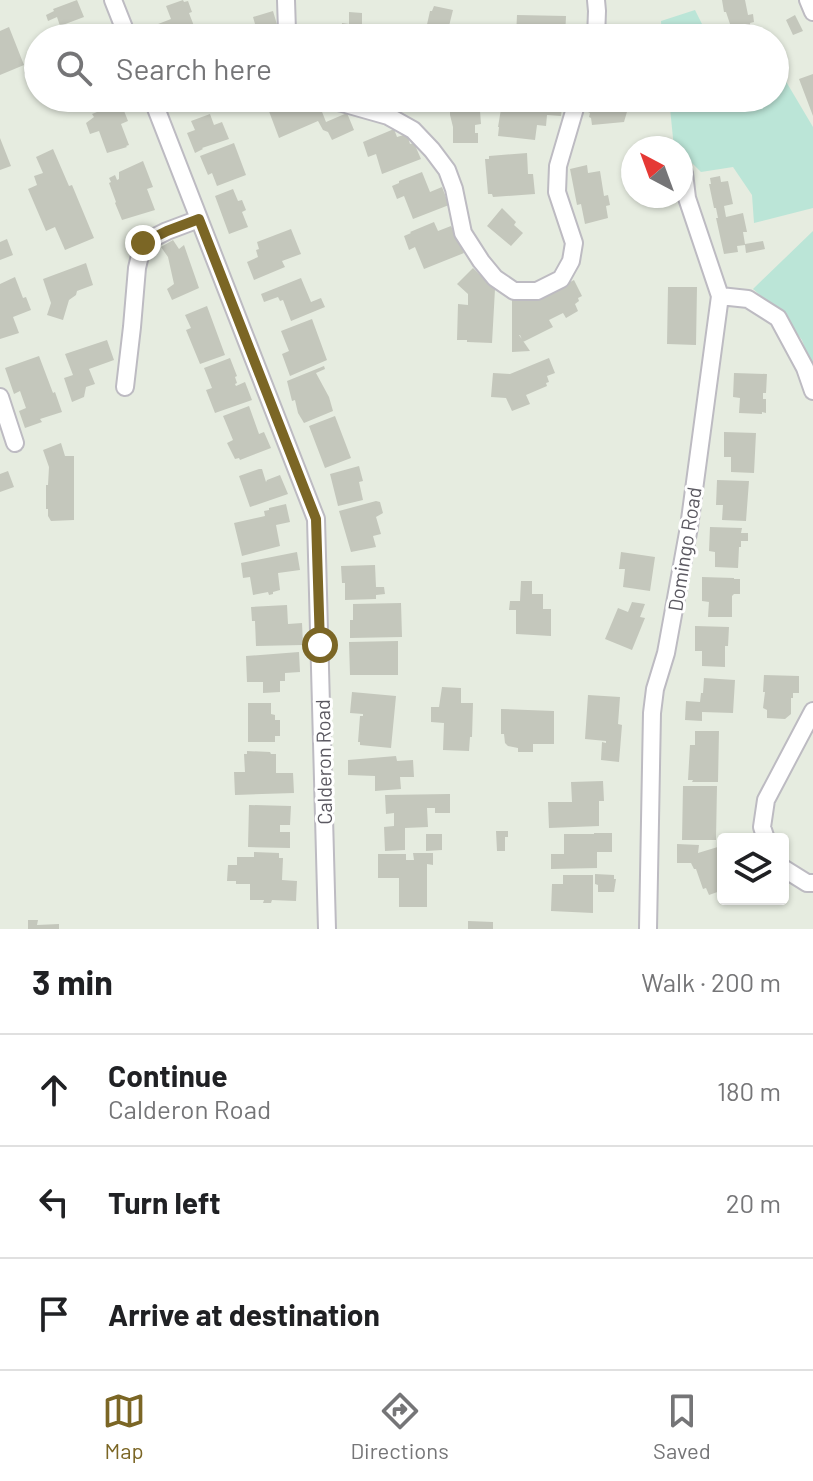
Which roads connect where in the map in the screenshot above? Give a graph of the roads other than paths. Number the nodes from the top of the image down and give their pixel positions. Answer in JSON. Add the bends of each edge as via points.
{"nodes":[{"id":1,"x":113,"y":0,"type":"edge"},
{"id":2,"x":286,"y":0,"type":"edge"},
{"id":3,"x":596,"y":0,"type":"edge"},
{"id":4,"x":808,"y":0,"type":"edge"},
{"id":5,"x":813,"y":12,"type":"edge"},
{"id":6,"x":122,"y":24,"type":"edge"},
{"id":7,"x":287,"y":24,"type":"edge"},
{"id":8,"x":597,"y":24,"type":"edge"},
{"id":9,"x":157,"y":112,"type":"edge"},
{"id":10,"x":374,"y":112,"type":"edge"},
{"id":11,"x":574,"y":112,"type":"edge"},
{"id":12,"x":690,"y":208,"type":"edge"},
{"id":13,"x":199,"y":219,"type":"junction"},
{"id":14,"x":720,"y":296,"type":"junction"},
{"id":15,"x":125,"y":387,"type":"dead end"},
{"id":16,"x":813,"y":391,"type":"edge"},
{"id":17,"x":0,"y":397,"type":"edge"},
{"id":18,"x":15,"y":443,"type":"dead end"},
{"id":19,"x":813,"y":711,"type":"edge"},
{"id":20,"x":764,"y":833,"type":"edge"},
{"id":21,"x":789,"y":872,"type":"edge"},
{"id":22,"x":813,"y":883,"type":"edge"},
{"id":23,"x":327,"y":929,"type":"edge"},
{"id":24,"x":648,"y":929,"type":"edge"}],
"edges":[{"from":1,"to":6,"type":"street"},
{"from":2,"to":7,"type":"street"},
{"from":3,"to":8,"type":"street"},
{"from":4,"to":5,"type":"street"},
{"from":9,"to":13,"type":"street","name":"Calderon Road"},
{"from":10,"to":11,"type":"street","via":[[413,130],[432,150],[447,170],[463,233],[495,278],[514,291],[537,291],[561,279],[571,261],[574,243],[557,192],[558,166]]},
{"from":12,"to":14,"type":"street","name":"Domingo Road"},
{"from":13,"to":15,"type":"street","via":[[143,243]]},
{"from":13,"to":23,"type":"street","name":"Calderon Road","via":[[316,519]]},
{"from":14,"to":16,"type":"street","via":[[748,299],[778,318]]},
{"from":14,"to":24,"type":"street","name":"Domingo Road","via":[[689,527],[652,713]]},
{"from":17,"to":18,"type":"street"},
{"from":19,"to":20,"type":"street","via":[[766,800]]},
{"from":21,"to":22,"type":"street"}]}
